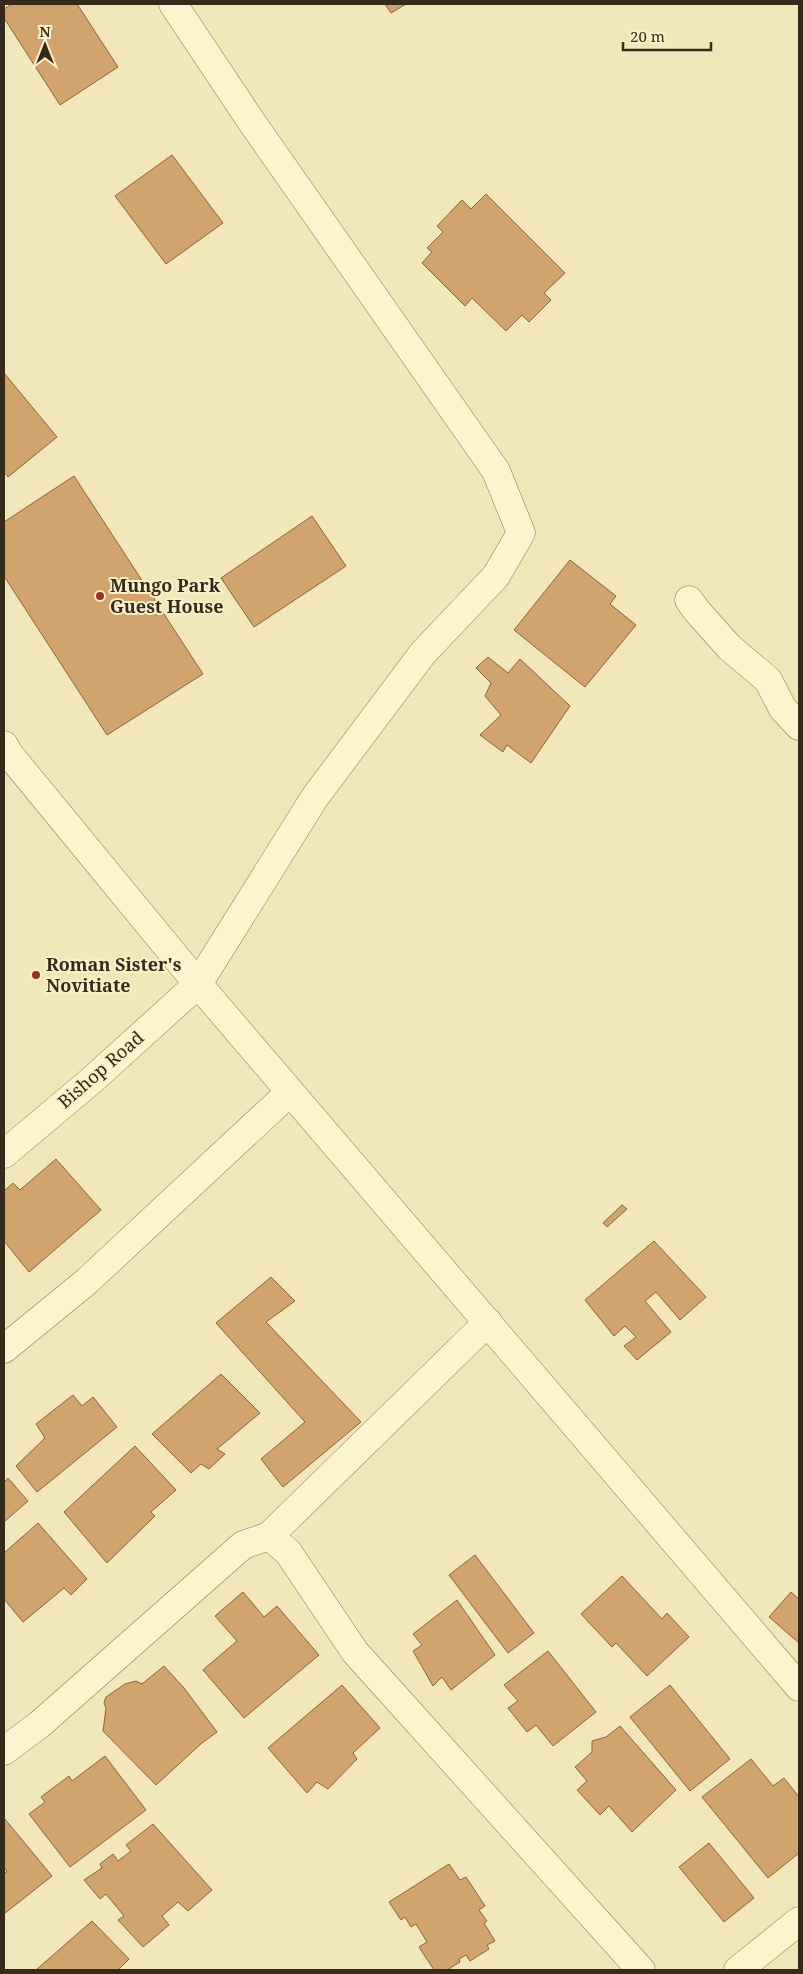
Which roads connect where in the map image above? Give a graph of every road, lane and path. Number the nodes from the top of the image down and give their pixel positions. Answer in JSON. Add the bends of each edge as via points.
{"nodes":[{"id":1,"x":173,"y":4,"type":"edge"},
{"id":2,"x":689,"y":600,"type":"dead end"},
{"id":3,"x":799,"y":726,"type":"edge"},
{"id":4,"x":4,"y":745,"type":"edge"},
{"id":5,"x":198,"y":984,"type":"junction"},
{"id":6,"x":290,"y":1092,"type":"junction"},
{"id":7,"x":4,"y":1154,"type":"edge"},
{"id":8,"x":488,"y":1322,"type":"junction"},
{"id":9,"x":4,"y":1349,"type":"edge"},
{"id":10,"x":269,"y":1536,"type":"junction"},
{"id":11,"x":799,"y":1687,"type":"edge"},
{"id":12,"x":4,"y":1750,"type":"edge"},
{"id":13,"x":799,"y":1921,"type":"edge"},
{"id":14,"x":641,"y":1970,"type":"edge"},
{"id":15,"x":738,"y":1970,"type":"edge"}],
"edges":[{"from":1,"to":5,"type":"street","name":"Bishop Road","via":[[496,471],[521,533],[496,576],[423,654],[315,797]]},
{"from":2,"to":3,"type":"street","via":[[729,647],[768,680],[783,709]]},
{"from":4,"to":5,"type":"street"},
{"from":5,"to":6,"type":"street"},
{"from":5,"to":7,"type":"street","name":"Bishop Road"},
{"from":6,"to":8,"type":"street"},
{"from":6,"to":9,"type":"street","via":[[86,1282]]},
{"from":8,"to":10,"type":"street"},
{"from":8,"to":11,"type":"street"},
{"from":10,"to":12,"type":"street","via":[[243,1545],[40,1724]]},
{"from":10,"to":14,"type":"street","via":[[288,1552],[355,1652]]},
{"from":13,"to":15,"type":"street"}]}
